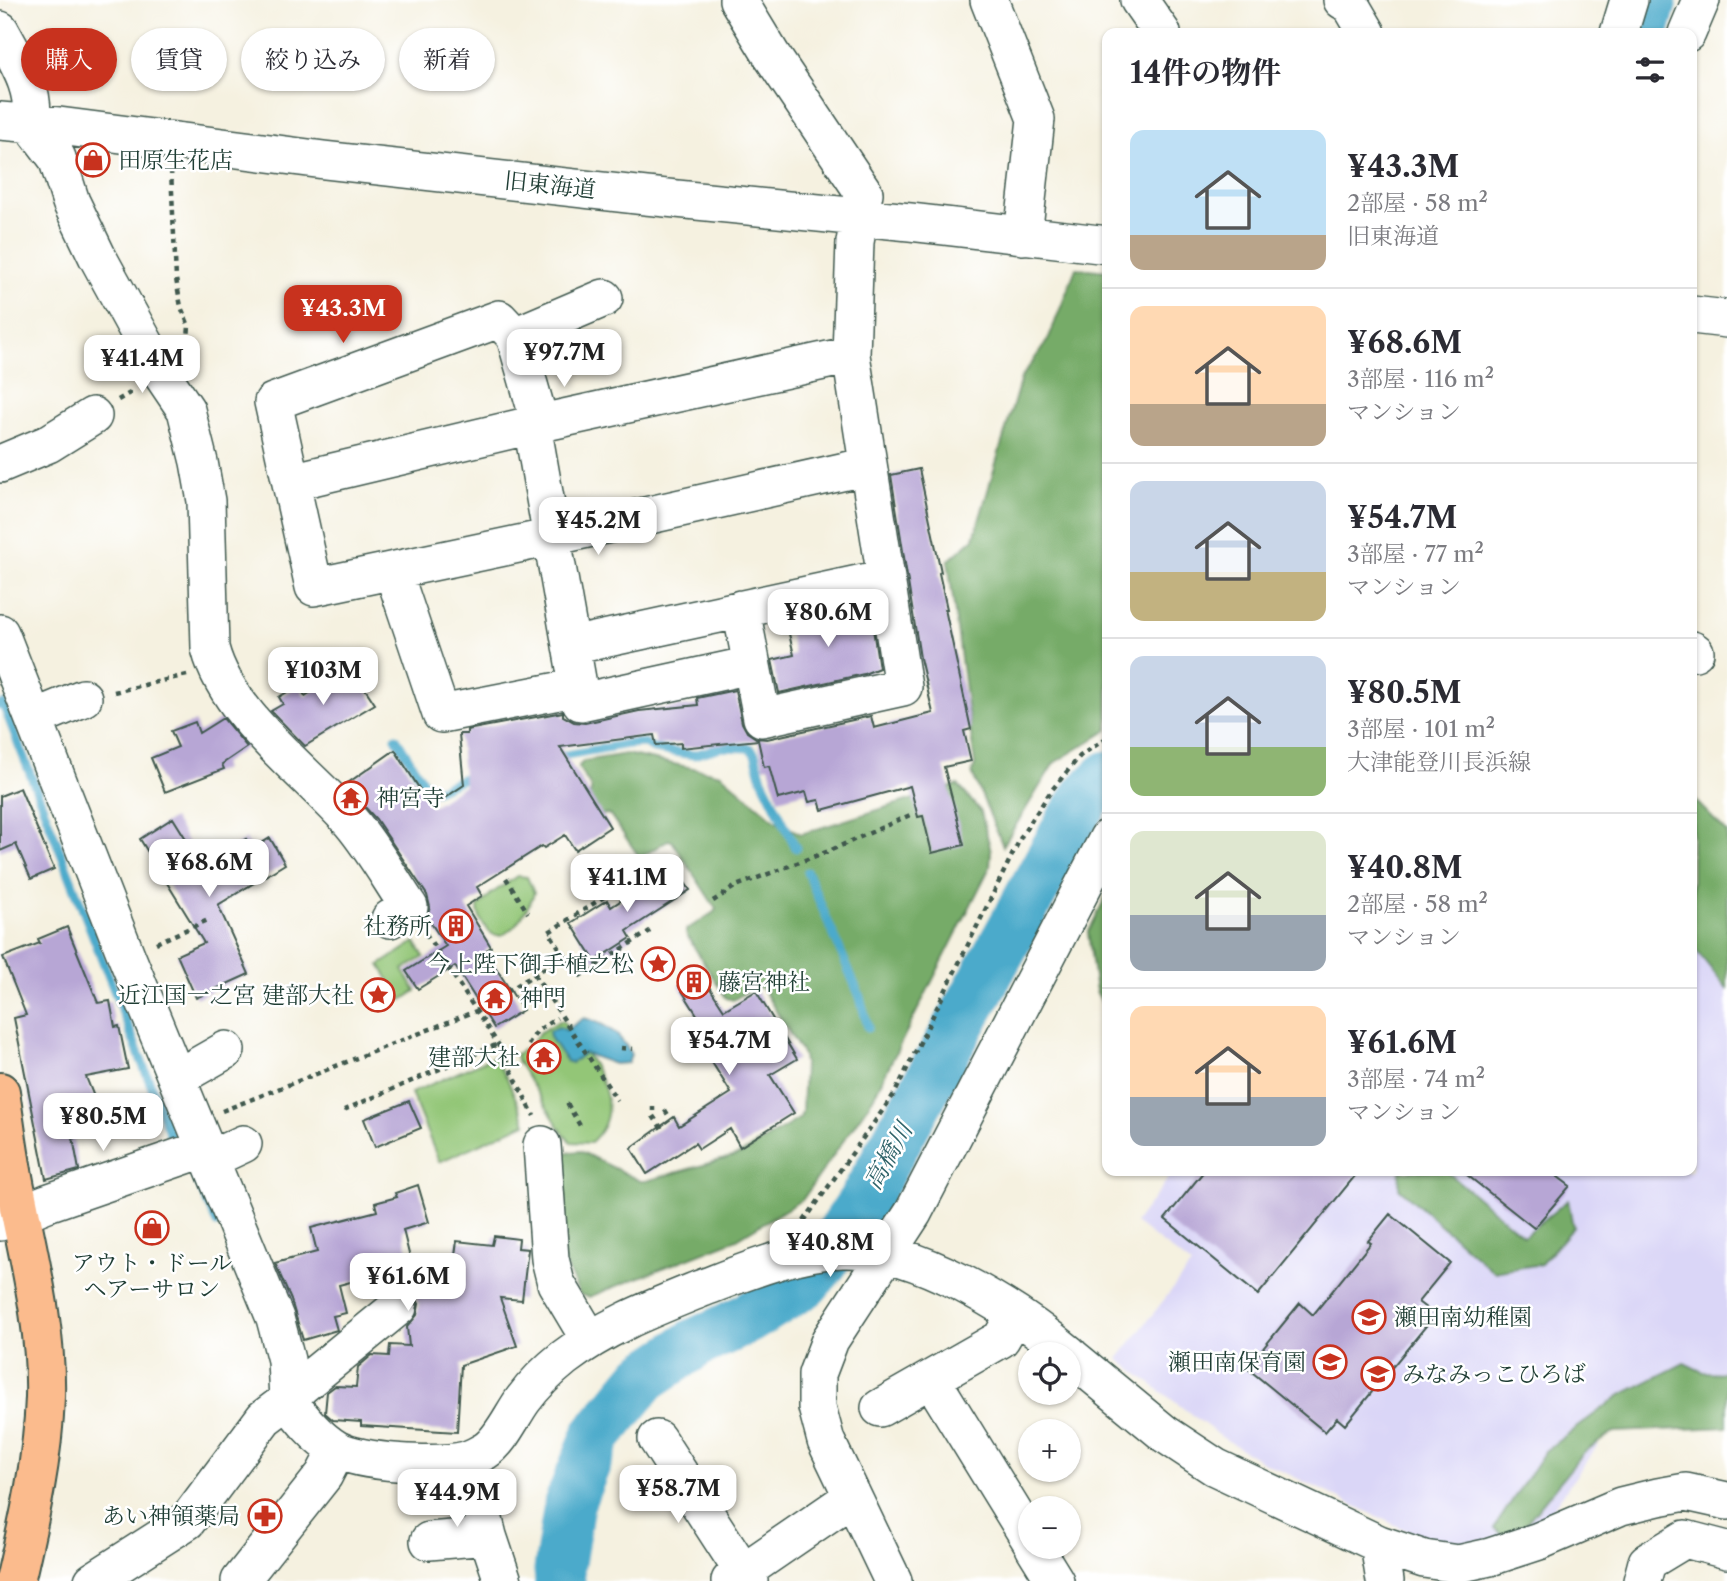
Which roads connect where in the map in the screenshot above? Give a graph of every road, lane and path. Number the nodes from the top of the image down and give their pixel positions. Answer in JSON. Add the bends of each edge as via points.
{"nodes":[{"id":1,"x":738,"y":0,"type":"edge"},
{"id":2,"x":989,"y":0,"type":"edge"},
{"id":3,"x":1139,"y":0,"type":"edge"},
{"id":4,"x":1342,"y":0,"type":"edge"},
{"id":5,"x":1629,"y":0,"type":"edge"},
{"id":6,"x":1701,"y":0,"type":"edge"},
{"id":7,"x":1159,"y":28,"type":"edge"},
{"id":8,"x":1364,"y":28,"type":"edge"},
{"id":9,"x":1621,"y":28,"type":"edge"},
{"id":10,"x":1690,"y":28,"type":"edge"},
{"id":11,"x":0,"y":30,"type":"edge"},
{"id":12,"x":15,"y":123,"type":"edge"},
{"id":13,"x":173,"y":141,"type":"junction"},
{"id":14,"x":0,"y":148,"type":"edge"},
{"id":15,"x":860,"y":216,"type":"junction"},
{"id":16,"x":1023,"y":236,"type":"junction"},
{"id":17,"x":1102,"y":244,"type":"edge"},
{"id":18,"x":604,"y":298,"type":"dead end"},
{"id":19,"x":1697,"y":316,"type":"edge"},
{"id":20,"x":1727,"y":319,"type":"edge"},
{"id":21,"x":515,"y":336,"type":"junction"},
{"id":22,"x":851,"y":355,"type":"junction"},
{"id":23,"x":161,"y":373,"type":"junction"},
{"id":24,"x":93,"y":415,"type":"joint"},
{"id":25,"x":536,"y":424,"type":"junction"},
{"id":26,"x":0,"y":464,"type":"edge"},
{"id":27,"x":868,"y":467,"type":"junction"},
{"id":28,"x":291,"y":482,"type":"junction"},
{"id":29,"x":552,"y":537,"type":"junction"},
{"id":30,"x":393,"y":571,"type":"junction"},
{"id":31,"x":886,"y":578,"type":"junction"},
{"id":32,"x":741,"y":609,"type":"junction"},
{"id":33,"x":0,"y":632,"type":"edge"},
{"id":34,"x":571,"y":646,"type":"junction"},
{"id":35,"x":751,"y":665,"type":"junction"},
{"id":36,"x":215,"y":668,"type":"junction"},
{"id":37,"x":579,"y":687,"type":"junction"},
{"id":38,"x":83,"y":698,"type":"joint"},
{"id":39,"x":35,"y":718,"type":"junction"},
{"id":40,"x":1102,"y":741,"type":"edge"},
{"id":41,"x":910,"y":816,"type":"dead end"},
{"id":42,"x":1102,"y":850,"type":"edge"},
{"id":43,"x":506,"y":878,"type":"dead end"},
{"id":44,"x":621,"y":886,"type":"dead end"},
{"id":45,"x":713,"y":901,"type":"dead end"},
{"id":46,"x":399,"y":913,"type":"joint"},
{"id":47,"x":528,"y":913,"type":"dead end"},
{"id":48,"x":208,"y":920,"type":"dead end"},
{"id":49,"x":649,"y":931,"type":"dead end"},
{"id":50,"x":565,"y":954,"type":"junction"},
{"id":51,"x":126,"y":955,"type":"junction"},
{"id":52,"x":534,"y":974,"type":"junction"},
{"id":53,"x":476,"y":1011,"type":"junction"},
{"id":54,"x":557,"y":1018,"type":"dead end"},
{"id":55,"x":498,"y":1044,"type":"junction"},
{"id":56,"x":528,"y":1045,"type":"dead end"},
{"id":57,"x":621,"y":1048,"type":"dead end"},
{"id":58,"x":633,"y":1049,"type":"dead end"},
{"id":59,"x":226,"y":1051,"type":"dead end"},
{"id":60,"x":177,"y":1078,"type":"junction"},
{"id":61,"x":0,"y":1092,"type":"edge"},
{"id":62,"x":617,"y":1100,"type":"dead end"},
{"id":63,"x":569,"y":1104,"type":"dead end"},
{"id":64,"x":653,"y":1106,"type":"dead end"},
{"id":65,"x":344,"y":1110,"type":"dead end"},
{"id":66,"x":665,"y":1110,"type":"dead end"},
{"id":67,"x":670,"y":1118,"type":"dead end"},
{"id":68,"x":582,"y":1129,"type":"dead end"},
{"id":69,"x":664,"y":1132,"type":"dead end"},
{"id":70,"x":214,"y":1143,"type":"junction"},
{"id":71,"x":542,"y":1144,"type":"joint"},
{"id":72,"x":10,"y":1218,"type":"edge"},
{"id":73,"x":802,"y":1224,"type":"dead end"},
{"id":74,"x":877,"y":1253,"type":"junction"},
{"id":75,"x":398,"y":1307,"type":"dead end"},
{"id":76,"x":1015,"y":1315,"type":"junction"},
{"id":77,"x":590,"y":1339,"type":"junction"},
{"id":78,"x":1054,"y":1342,"type":"edge"},
{"id":79,"x":1081,"y":1365,"type":"edge"},
{"id":80,"x":932,"y":1380,"type":"junction"},
{"id":81,"x":288,"y":1400,"type":"junction"},
{"id":82,"x":880,"y":1408,"type":"dead end"},
{"id":83,"x":657,"y":1438,"type":"dead end"},
{"id":84,"x":337,"y":1450,"type":"junction"},
{"id":85,"x":469,"y":1460,"type":"junction"},
{"id":86,"x":851,"y":1498,"type":"junction"},
{"id":87,"x":1727,"y":1501,"type":"edge"},
{"id":88,"x":1018,"y":1520,"type":"edge"},
{"id":89,"x":488,"y":1536,"type":"junction"},
{"id":90,"x":429,"y":1541,"type":"dead end"},
{"id":91,"x":1379,"y":1544,"type":"junction"},
{"id":92,"x":1727,"y":1549,"type":"edge"},
{"id":93,"x":1041,"y":1559,"type":"edge"},
{"id":94,"x":740,"y":1578,"type":"edge"},
{"id":95,"x":15,"y":1581,"type":"edge"},
{"id":96,"x":93,"y":1581,"type":"edge"},
{"id":97,"x":240,"y":1581,"type":"edge"},
{"id":98,"x":503,"y":1581,"type":"edge"},
{"id":99,"x":893,"y":1581,"type":"edge"},
{"id":100,"x":1055,"y":1581,"type":"edge"},
{"id":101,"x":1385,"y":1581,"type":"edge"},
{"id":102,"x":1642,"y":1581,"type":"edge"}],
"edges":[{"from":1,"to":15,"type":"street","via":[[864,193]]},
{"from":2,"to":16,"type":"street","via":[[1036,119]]},
{"from":3,"to":7,"type":"street"},
{"from":4,"to":8,"type":"street","via":[[1350,4]]},
{"from":5,"to":9,"type":"street"},
{"from":6,"to":10,"type":"street"},
{"from":11,"to":12,"type":"street","via":[[28,83],[33,106]]},
{"from":12,"to":13,"type":"street","name":"旧東海道"},
{"from":12,"to":14,"type":"street"},
{"from":12,"to":23,"type":"street","via":[[57,158],[81,224]]},
{"from":13,"to":15,"type":"street","name":"旧東海道"},
{"from":13,"to":23,"type":"path","via":[[170,182],[176,279],[189,326],[188,338]]},
{"from":15,"to":16,"type":"street","name":"旧東海道"},
{"from":15,"to":22,"type":"street"},
{"from":16,"to":17,"type":"street","name":"旧東海道"},
{"from":18,"to":21,"type":"street"},
{"from":19,"to":20,"type":"street"},
{"from":21,"to":25,"type":"street"},
{"from":21,"to":28,"type":"street","via":[[499,318],[273,402]]},
{"from":22,"to":25,"type":"street"},
{"from":22,"to":27,"type":"street"},
{"from":23,"to":24,"type":"path"},
{"from":23,"to":36,"type":"street","via":[[186,410],[200,462],[206,501],[210,648]]},
{"from":24,"to":26,"type":"street","via":[[48,444]]},
{"from":25,"to":28,"type":"street"},
{"from":25,"to":29,"type":"street"},
{"from":27,"to":29,"type":"street"},
{"from":27,"to":31,"type":"street"},
{"from":28,"to":30,"type":"street","via":[[314,587]]},
{"from":29,"to":30,"type":"street"},
{"from":29,"to":34,"type":"street"},
{"from":30,"to":37,"type":"street","via":[[441,714]]},
{"from":31,"to":32,"type":"street"},
{"from":31,"to":35,"type":"street","via":[[903,687],[762,718]]},
{"from":32,"to":34,"type":"street"},
{"from":32,"to":35,"type":"street"},
{"from":33,"to":39,"type":"street"},
{"from":34,"to":37,"type":"street"},
{"from":35,"to":37,"type":"street","via":[[581,702]]},
{"from":36,"to":38,"type":"path"},
{"from":36,"to":46,"type":"street","via":[[274,746],[353,825]]},
{"from":38,"to":39,"type":"street"},
{"from":39,"to":51,"type":"street"},
{"from":40,"to":73,"type":"path","via":[[1080,756],[1022,835],[895,1093]]},
{"from":41,"to":45,"type":"path","via":[[736,886]]},
{"from":42,"to":74,"type":"street","via":[[913,1213]]},
{"from":43,"to":47,"type":"path"},
{"from":44,"to":50,"type":"path","via":[[549,932]]},
{"from":46,"to":53,"type":"path"},
{"from":48,"to":51,"type":"path"},
{"from":49,"to":50,"type":"path","via":[[578,977]]},
{"from":50,"to":52,"type":"path"},
{"from":51,"to":60,"type":"street"},
{"from":52,"to":53,"type":"path"},
{"from":52,"to":62,"type":"path"},
{"from":53,"to":55,"type":"path"},
{"from":53,"to":70,"type":"path"},
{"from":54,"to":56,"type":"path","via":[[537,1031]]},
{"from":55,"to":65,"type":"path"},
{"from":55,"to":71,"type":"path","via":[[537,1122]]},
{"from":57,"to":58,"type":"path"},
{"from":59,"to":60,"type":"street"},
{"from":60,"to":70,"type":"street"},
{"from":61,"to":72,"type":"main road"},
{"from":63,"to":68,"type":"path"},
{"from":64,"to":69,"type":"path","via":[[653,1116]]},
{"from":66,"to":67,"type":"path"},
{"from":70,"to":72,"type":"street"},
{"from":70,"to":81,"type":"street","via":[[275,1318],[286,1360]]},
{"from":71,"to":77,"type":"street","via":[[550,1259],[556,1283]]},
{"from":72,"to":95,"type":"main road","via":[[43,1346],[45,1397],[40,1453]]},
{"from":74,"to":76,"type":"street","via":[[927,1267]]},
{"from":74,"to":77,"type":"street","via":[[844,1248],[790,1258],[684,1296]]},
{"from":74,"to":86,"type":"street","via":[[817,1374],[822,1430]]},
{"from":75,"to":81,"type":"street"},
{"from":76,"to":78,"type":"street"},
{"from":76,"to":80,"type":"street","via":[[1001,1339]]},
{"from":77,"to":85,"type":"street","via":[[543,1377],[489,1448]]},
{"from":79,"to":91,"type":"street","via":[[1165,1434],[1215,1467]]},
{"from":80,"to":82,"type":"street"},
{"from":80,"to":88,"type":"street"},
{"from":81,"to":84,"type":"street","via":[[319,1437]]},
{"from":81,"to":96,"type":"street","via":[[264,1418],[187,1521]]},
{"from":83,"to":94,"type":"street"},
{"from":84,"to":85,"type":"street","via":[[367,1459]]},
{"from":84,"to":97,"type":"street","via":[[324,1475]]},
{"from":85,"to":89,"type":"street"},
{"from":86,"to":94,"type":"street"},
{"from":86,"to":99,"type":"street"},
{"from":87,"to":91,"type":"street","via":[[1686,1492],[1658,1497],[1621,1506],[1539,1541],[1458,1564]]},
{"from":89,"to":90,"type":"street"},
{"from":89,"to":98,"type":"street"},
{"from":91,"to":101,"type":"street"},
{"from":92,"to":102,"type":"street","via":[[1685,1539],[1647,1562]]},
{"from":93,"to":100,"type":"street"}]}
